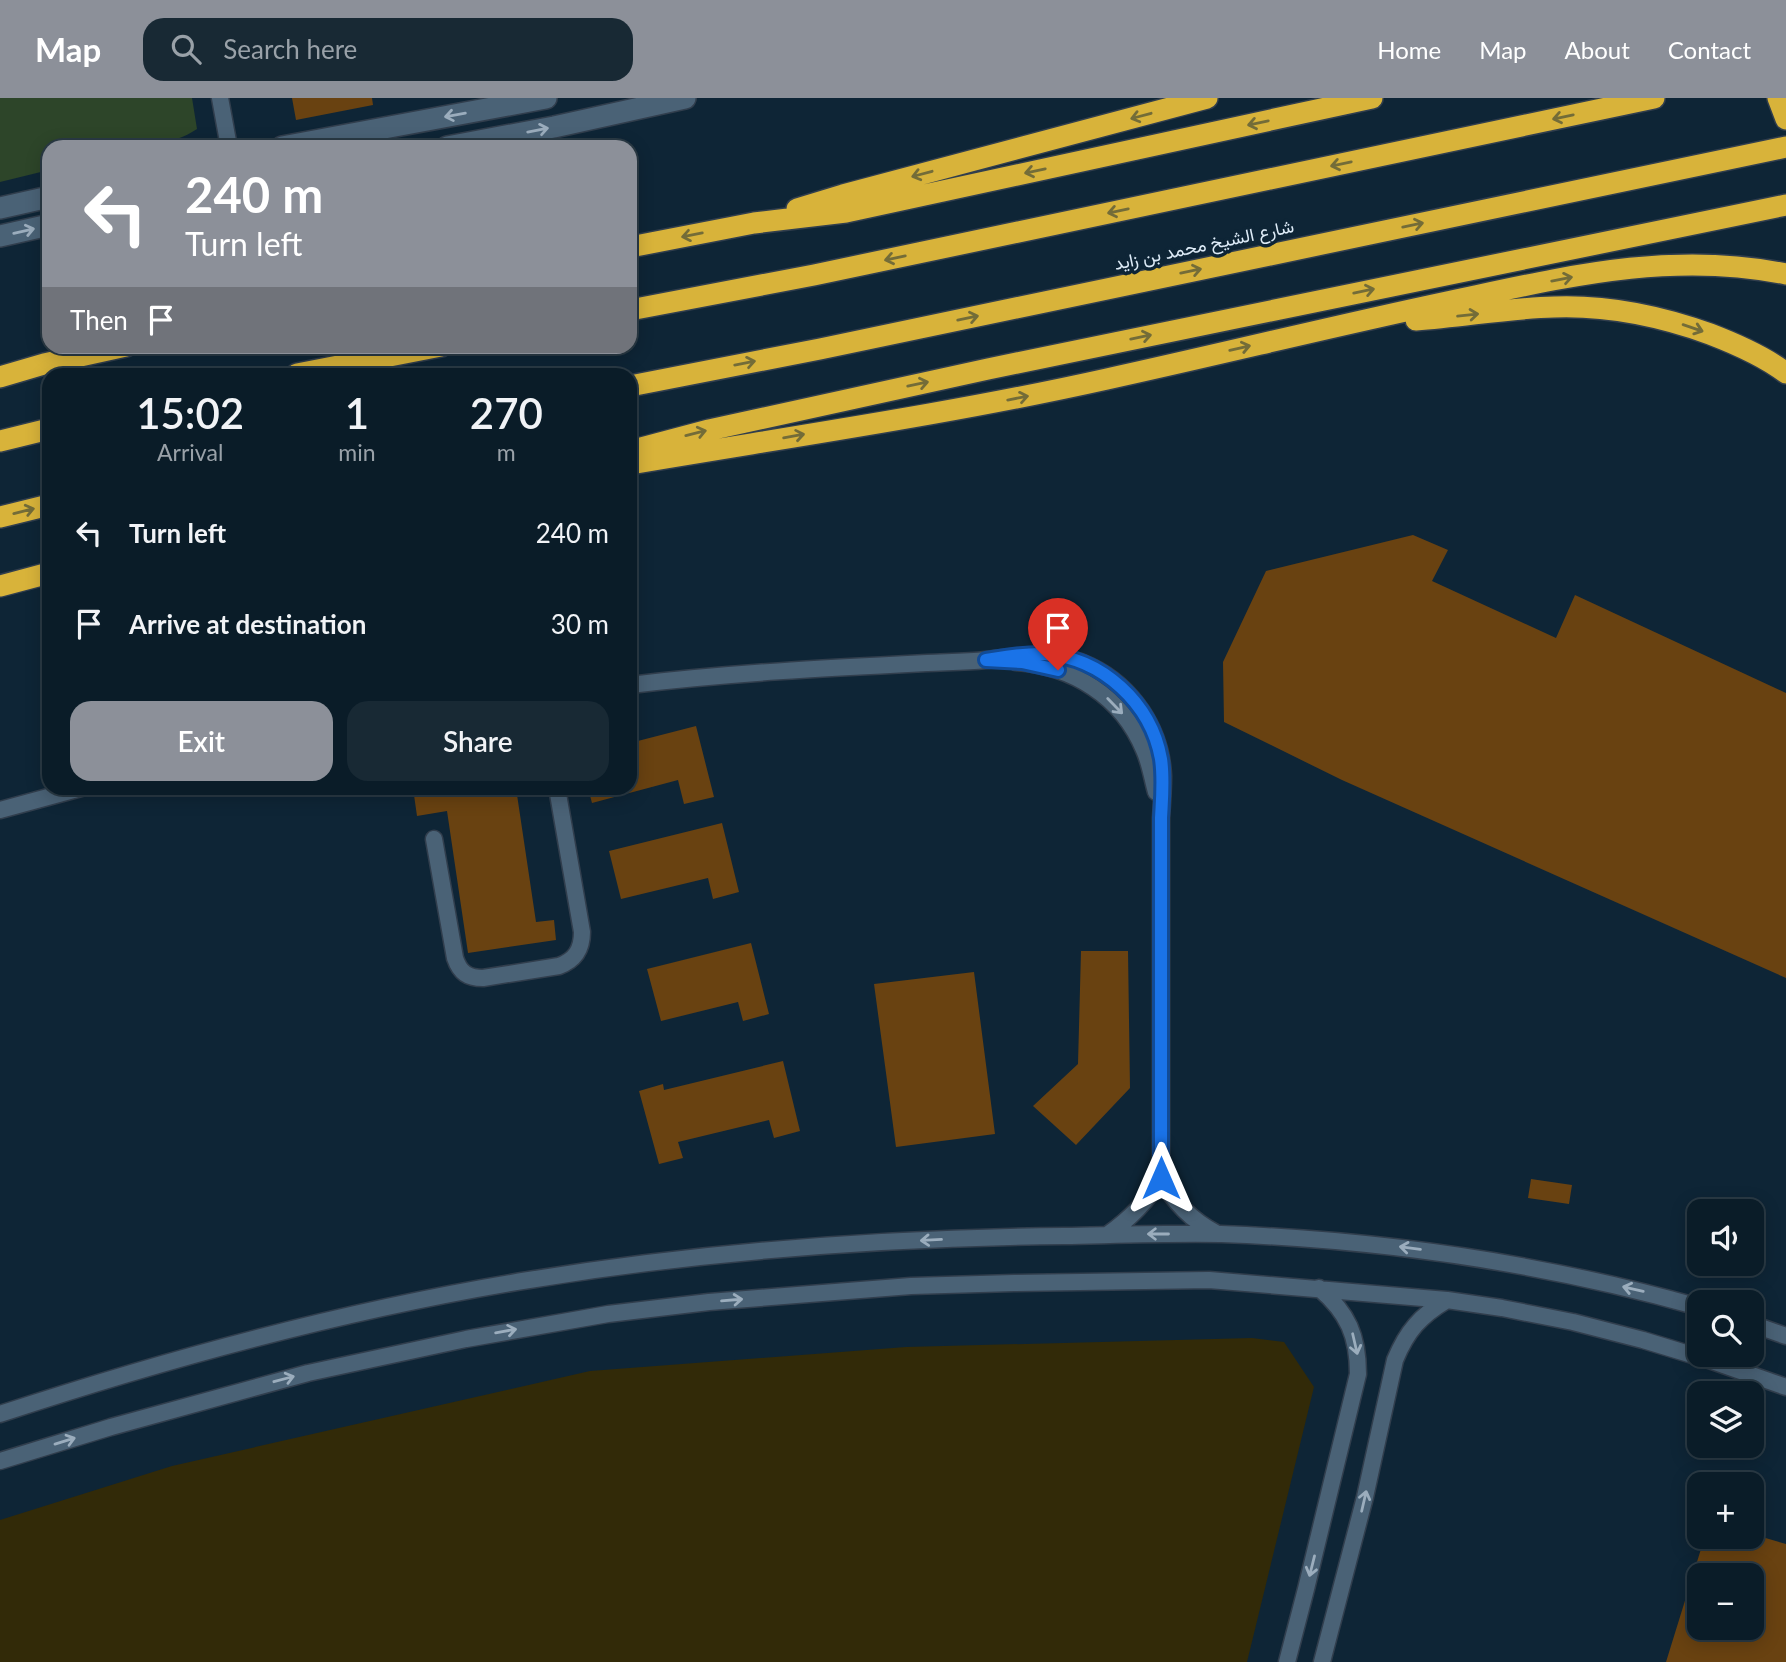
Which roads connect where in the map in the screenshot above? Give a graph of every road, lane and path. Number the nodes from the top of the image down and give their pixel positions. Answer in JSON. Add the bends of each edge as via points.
{"nodes":[{"id":1,"x":220,"y":98,"type":"edge"},
{"id":2,"x":546,"y":98,"type":"edge"},
{"id":3,"x":685,"y":98,"type":"edge"},
{"id":4,"x":1207,"y":98,"type":"edge"},
{"id":5,"x":1373,"y":98,"type":"edge"},
{"id":6,"x":1654,"y":98,"type":"edge"},
{"id":7,"x":1778,"y":98,"type":"edge"},
{"id":8,"x":1786,"y":119,"type":"edge"},
{"id":9,"x":228,"y":140,"type":"edge"},
{"id":10,"x":320,"y":140,"type":"edge"},
{"id":11,"x":484,"y":140,"type":"edge"},
{"id":12,"x":1786,"y":147,"type":"edge"},
{"id":13,"x":42,"y":199,"type":"edge"},
{"id":14,"x":1786,"y":205,"type":"edge"},
{"id":15,"x":0,"y":208,"type":"edge"},
{"id":16,"x":754,"y":223,"type":"junction"},
{"id":17,"x":42,"y":227,"type":"edge"},
{"id":18,"x":0,"y":236,"type":"edge"},
{"id":19,"x":637,"y":246,"type":"edge"},
{"id":20,"x":1786,"y":274,"type":"edge"},
{"id":21,"x":637,"y":309,"type":"edge"},
{"id":22,"x":1351,"y":323,"type":"junction"},
{"id":23,"x":87,"y":354,"type":"edge"},
{"id":24,"x":400,"y":354,"type":"edge"},
{"id":25,"x":329,"y":368,"type":"edge"},
{"id":26,"x":1786,"y":373,"type":"edge"},
{"id":27,"x":0,"y":377,"type":"edge"},
{"id":28,"x":637,"y":385,"type":"edge"},
{"id":29,"x":42,"y":431,"type":"edge"},
{"id":30,"x":0,"y":440,"type":"edge"},
{"id":31,"x":637,"y":449,"type":"edge"},
{"id":32,"x":637,"y":463,"type":"edge"},
{"id":33,"x":42,"y":507,"type":"edge"},
{"id":34,"x":0,"y":517,"type":"edge"},
{"id":35,"x":42,"y":575,"type":"edge"},
{"id":36,"x":0,"y":586,"type":"edge"},
{"id":37,"x":637,"y":684,"type":"edge"},
{"id":38,"x":55,"y":795,"type":"edge"},
{"id":39,"x":557,"y":795,"type":"edge"},
{"id":40,"x":0,"y":810,"type":"edge"},
{"id":41,"x":434,"y":839,"type":"dead end"},
{"id":42,"x":1161,"y":1178,"type":"junction"},
{"id":43,"x":1218,"y":1234,"type":"junction"},
{"id":44,"x":1107,"y":1235,"type":"junction"},
{"id":45,"x":1319,"y":1288,"type":"junction"},
{"id":46,"x":1447,"y":1300,"type":"junction"},
{"id":47,"x":1687,"y":1304,"type":"edge"},
{"id":48,"x":1764,"y":1328,"type":"edge"},
{"id":49,"x":1786,"y":1336,"type":"edge"},
{"id":50,"x":1786,"y":1387,"type":"edge"},
{"id":51,"x":0,"y":1413,"type":"edge"},
{"id":52,"x":0,"y":1461,"type":"edge"},
{"id":53,"x":1287,"y":1662,"type":"edge"},
{"id":54,"x":1322,"y":1662,"type":"edge"}],
"edges":[{"from":1,"to":9,"type":"street"},
{"from":2,"to":10,"type":"street","one_way":true},
{"from":11,"to":3,"type":"street","one_way":true},
{"from":4,"to":16,"type":"highway","one_way":true},
{"from":5,"to":16,"type":"highway","one_way":true,"via":[[846,212]]},
{"from":6,"to":21,"type":"highway","one_way":true},
{"from":7,"to":8,"type":"highway"},
{"from":28,"to":12,"type":"highway","name":"شارع الشيخ محمد بن زايد","one_way":true},
{"from":13,"to":15,"type":"street"},
{"from":31,"to":14,"type":"highway","one_way":true,"via":[[988,369]]},
{"from":16,"to":19,"type":"highway","one_way":true},
{"from":18,"to":17,"type":"street","one_way":true},
{"from":22,"to":20,"type":"highway","one_way":true,"via":[[1628,267],[1700,264]]},
{"from":22,"to":26,"type":"highway","one_way":true,"via":[[1589,307],[1688,326]]},
{"from":32,"to":22,"type":"highway","one_way":true,"via":[[1017,398]]},
{"from":23,"to":27,"type":"highway"},
{"from":24,"to":25,"type":"highway"},
{"from":29,"to":30,"type":"highway"},
{"from":34,"to":33,"type":"highway","one_way":true},
{"from":35,"to":36,"type":"highway"},
{"from":37,"to":42,"type":"street","via":[[1032,654],[1076,660],[1126,691],[1158,745],[1163,776]]},
{"from":38,"to":40,"type":"street"},
{"from":39,"to":41,"type":"street","via":[[582,932],[580,950],[559,966],[484,978],[474,978],[458,967]]},
{"from":42,"to":43,"type":"street","via":[[1178,1206]]},
{"from":42,"to":44,"type":"street","via":[[1132,1215]]},
{"from":43,"to":44,"type":"street","one_way":true},
{"from":47,"to":43,"type":"street","one_way":true,"via":[[1583,1277],[1465,1255],[1320,1239]]},
{"from":44,"to":51,"type":"street","one_way":true,"via":[[774,1250],[527,1280],[307,1326]]},
{"from":45,"to":46,"type":"street"},
{"from":52,"to":45,"type":"street","one_way":true,"via":[[308,1373],[608,1314],[924,1286],[1209,1280]]},
{"from":45,"to":53,"type":"street","one_way":true,"via":[[1345,1317],[1358,1354],[1358,1374]]},
{"from":46,"to":50,"type":"street","via":[[1573,1322]]},
{"from":54,"to":46,"type":"street","one_way":true,"via":[[1395,1360],[1414,1325]]},
{"from":48,"to":49,"type":"street"}]}
